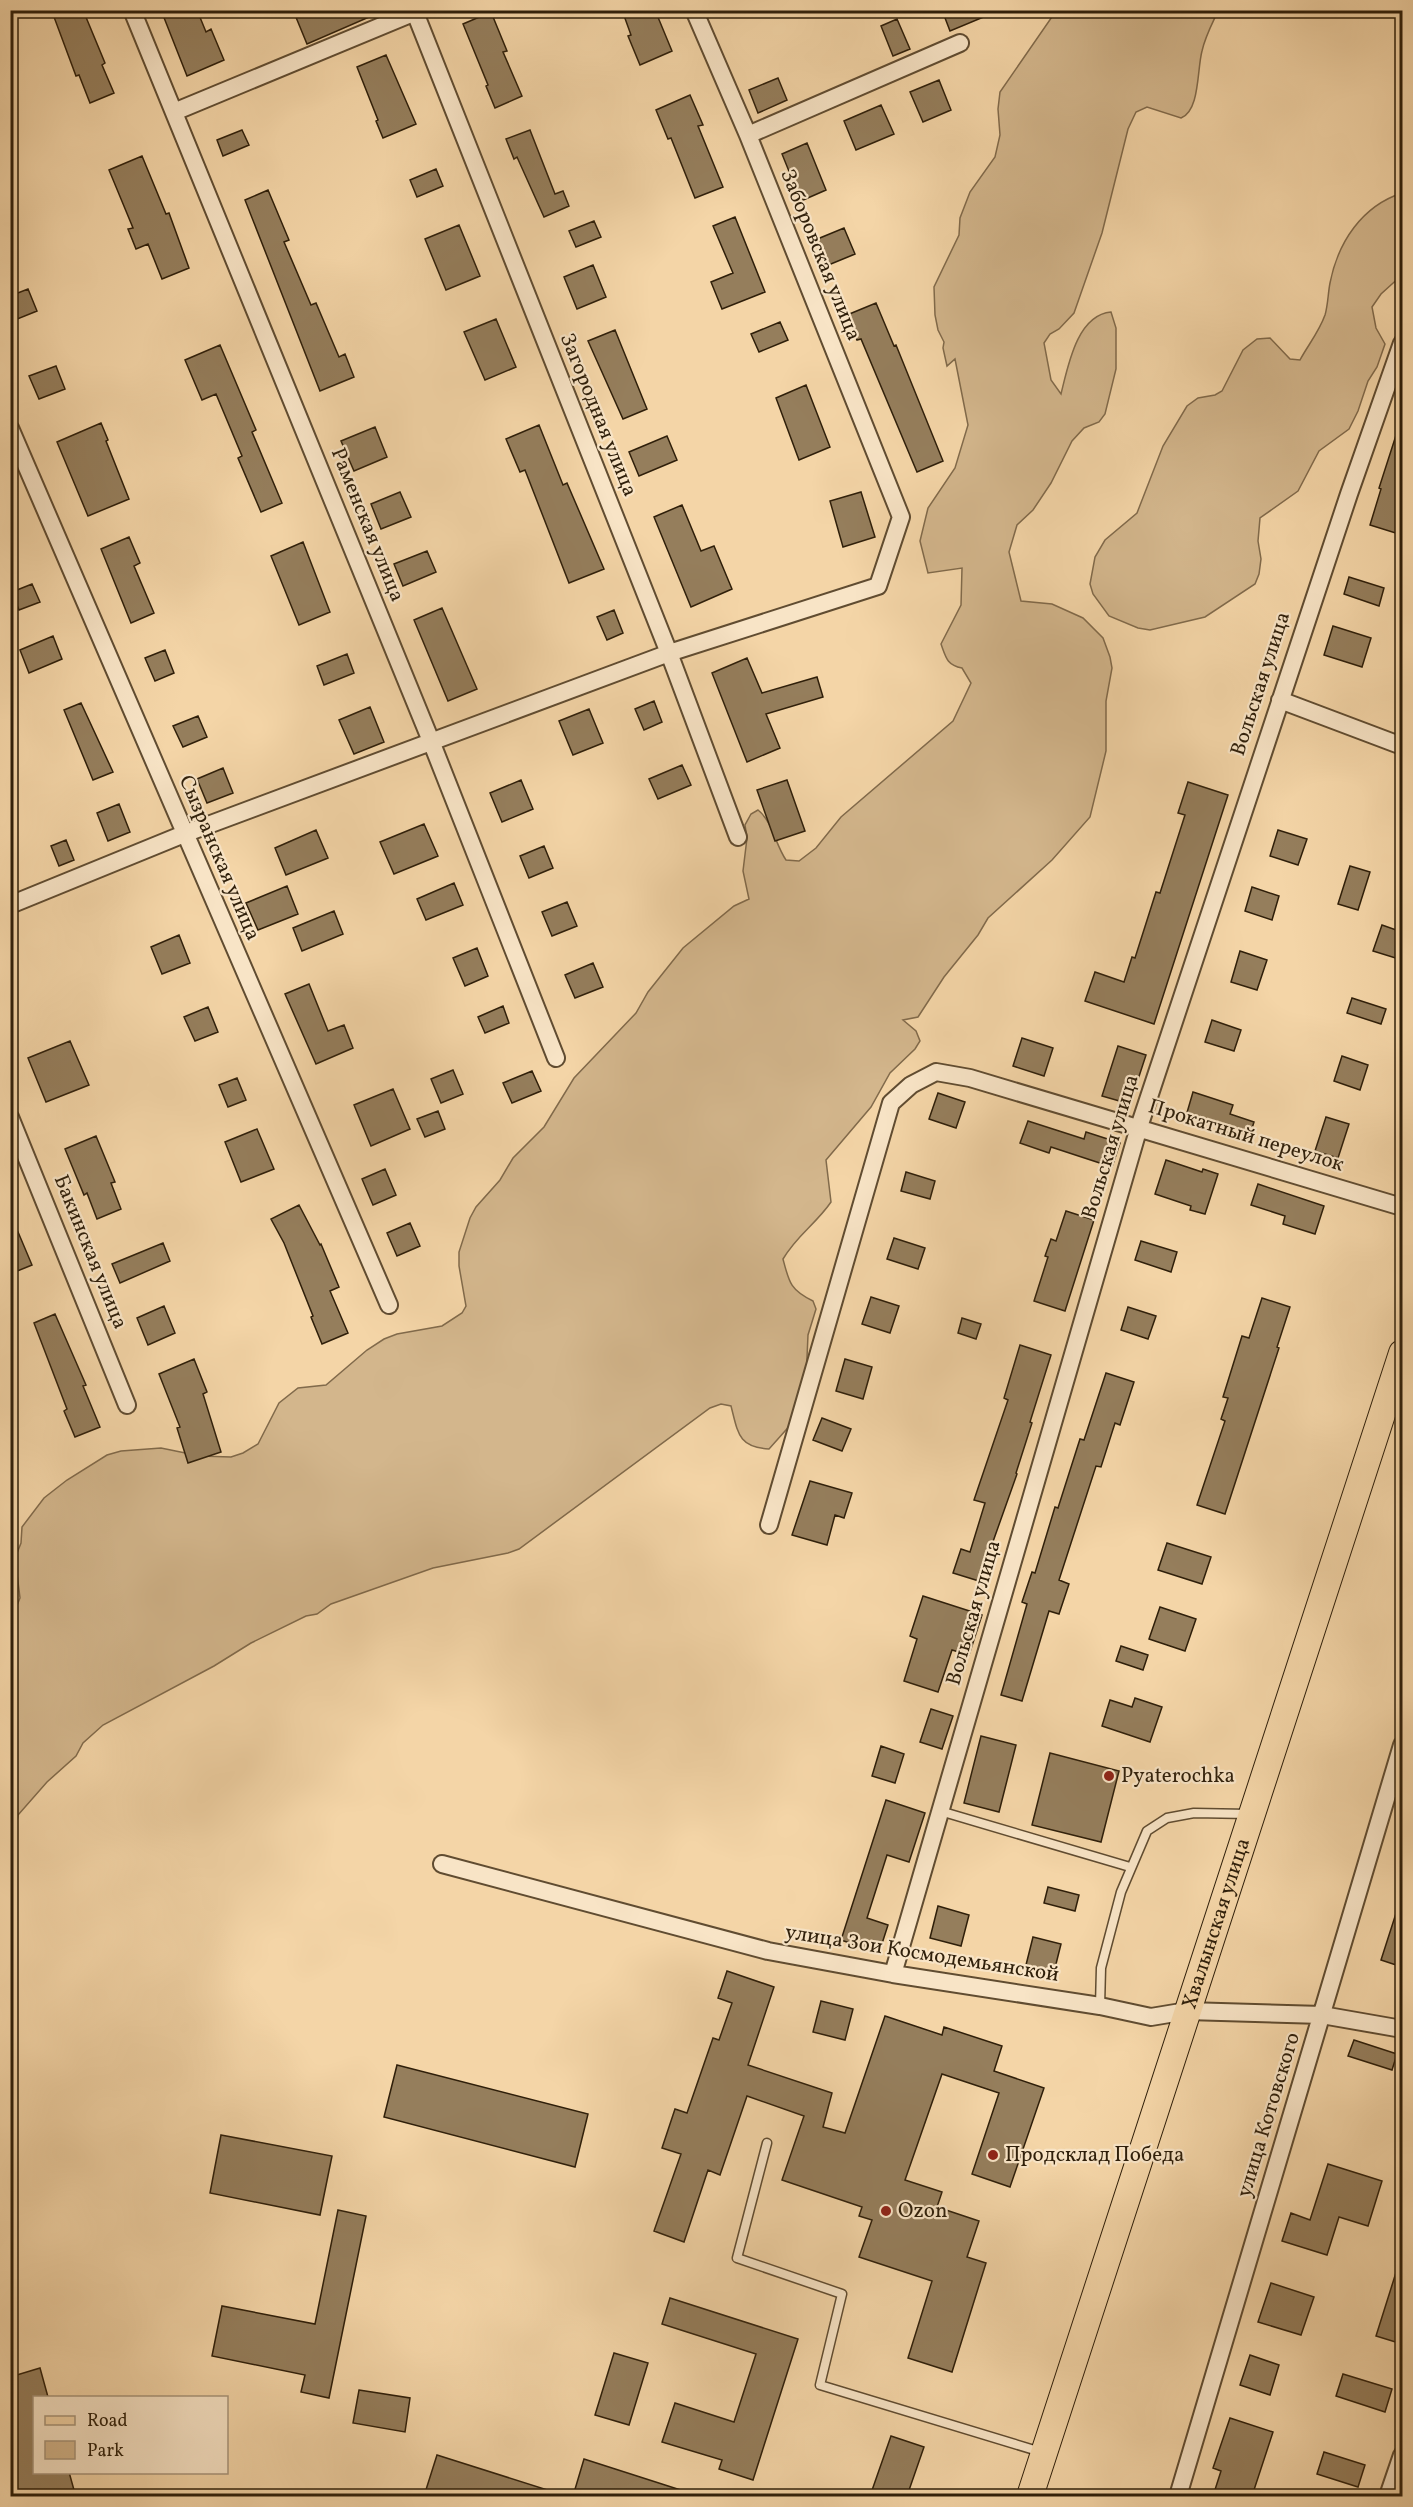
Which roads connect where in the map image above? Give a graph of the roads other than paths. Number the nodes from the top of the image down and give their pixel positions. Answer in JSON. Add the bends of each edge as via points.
{"nodes":[{"id":1,"x":132,"y":10,"type":"edge"},
{"id":2,"x":694,"y":10,"type":"edge"},
{"id":3,"x":416,"y":11,"type":"edge"},
{"id":4,"x":960,"y":43,"type":"dead end"},
{"id":5,"x":174,"y":112,"type":"junction"},
{"id":6,"x":748,"y":135,"type":"junction"},
{"id":7,"x":1402,"y":343,"type":"edge"},
{"id":8,"x":10,"y":428,"type":"edge"},
{"id":9,"x":669,"y":653,"type":"junction"},
{"id":10,"x":1280,"y":700,"type":"junction"},
{"id":11,"x":431,"y":741,"type":"junction"},
{"id":12,"x":1402,"y":746,"type":"edge"},
{"id":13,"x":184,"y":834,"type":"junction"},
{"id":14,"x":738,"y":837,"type":"dead end"},
{"id":15,"x":10,"y":905,"type":"edge"},
{"id":16,"x":556,"y":1058,"type":"dead end"},
{"id":17,"x":10,"y":1117,"type":"edge"},
{"id":18,"x":1139,"y":1127,"type":"junction"},
{"id":19,"x":1402,"y":1207,"type":"edge"},
{"id":20,"x":389,"y":1305,"type":"dead end"},
{"id":21,"x":1402,"y":1353,"type":"edge"},
{"id":22,"x":1396,"y":1401,"type":"edge"},
{"id":23,"x":127,"y":1404,"type":"dead end"},
{"id":24,"x":769,"y":1525,"type":"dead end"},
{"id":25,"x":1402,"y":1745,"type":"edge"},
{"id":26,"x":940,"y":1811,"type":"junction"},
{"id":27,"x":1252,"y":1814,"type":"junction"},
{"id":28,"x":442,"y":1864,"type":"dead end"},
{"id":29,"x":1130,"y":1867,"type":"junction"},
{"id":30,"x":893,"y":1974,"type":"junction"},
{"id":31,"x":1100,"y":2006,"type":"junction"},
{"id":32,"x":1187,"y":2011,"type":"junction"},
{"id":33,"x":1322,"y":2015,"type":"junction"},
{"id":34,"x":1402,"y":2029,"type":"edge"},
{"id":35,"x":767,"y":2143,"type":"dead end"},
{"id":36,"x":1044,"y":2453,"type":"junction"},
{"id":37,"x":1402,"y":2456,"type":"edge"},
{"id":38,"x":1030,"y":2496,"type":"edge"},
{"id":39,"x":1178,"y":2496,"type":"edge"},
{"id":40,"x":1388,"y":2496,"type":"edge"}],
"edges":[{"from":1,"to":5,"type":"street","name":"Раменская улица"},
{"from":2,"to":6,"type":"street","name":"Заборовская улица"},
{"from":3,"to":5,"type":"street"},
{"from":3,"to":9,"type":"street","name":"Загородная улица"},
{"from":4,"to":6,"type":"street"},
{"from":5,"to":11,"type":"street","name":"Раменская улица"},
{"from":6,"to":9,"type":"street","name":"Заборовская улица","via":[[901,518],[878,586]]},
{"from":7,"to":10,"type":"street","name":"Вольская улица"},
{"from":8,"to":13,"type":"street","name":"Сызранская улица"},
{"from":9,"to":11,"type":"street"},
{"from":9,"to":14,"type":"street","name":"Загородная улица"},
{"from":10,"to":12,"type":"street"},
{"from":10,"to":18,"type":"street","name":"Вольская улица"},
{"from":11,"to":13,"type":"street"},
{"from":11,"to":16,"type":"street","name":"Раменская улица"},
{"from":13,"to":15,"type":"street"},
{"from":13,"to":20,"type":"street","name":"Сызранская улица"},
{"from":17,"to":23,"type":"street","name":"Бакинская улица"},
{"from":18,"to":19,"type":"street","name":"Прокатный переулок"},
{"from":18,"to":24,"type":"street","name":"Прокатный переулок","via":[[970,1078],[936,1072],[911,1085],[891,1103]]},
{"from":18,"to":26,"type":"street","name":"Вольская улица"},
{"from":21,"to":22,"type":"main road","name":"Хвалынская улица"},
{"from":22,"to":27,"type":"main road","name":"Хвалынская улица"},
{"from":25,"to":33,"type":"street","name":"улица Котовского"},
{"from":26,"to":29,"type":"lane"},
{"from":26,"to":30,"type":"street","name":"Вольская улица"},
{"from":27,"to":29,"type":"lane","via":[[1194,1813],[1167,1818],[1147,1831]]},
{"from":27,"to":32,"type":"main road","name":"Хвалынская улица"},
{"from":28,"to":30,"type":"street","name":"улица Зои Космодемьянской","via":[[768,1951]]},
{"from":29,"to":31,"type":"lane","via":[[1101,1968]]},
{"from":30,"to":31,"type":"street","name":"улица Зои Космодемьянской"},
{"from":31,"to":32,"type":"street","name":"улица Зои Космодемьянской","via":[[1151,2017]]},
{"from":32,"to":33,"type":"street","name":"улица Зои Космодемьянской"},
{"from":32,"to":36,"type":"main road","name":"Хвалынская улица"},
{"from":33,"to":34,"type":"street","name":"улица Зои Космодемьянской"},
{"from":33,"to":39,"type":"street","name":"улица Котовского"},
{"from":35,"to":36,"type":"lane","via":[[737,2258],[842,2294],[820,2385]]},
{"from":36,"to":38,"type":"main road","name":"Хвалынская улица"},
{"from":37,"to":40,"type":"street"}]}
